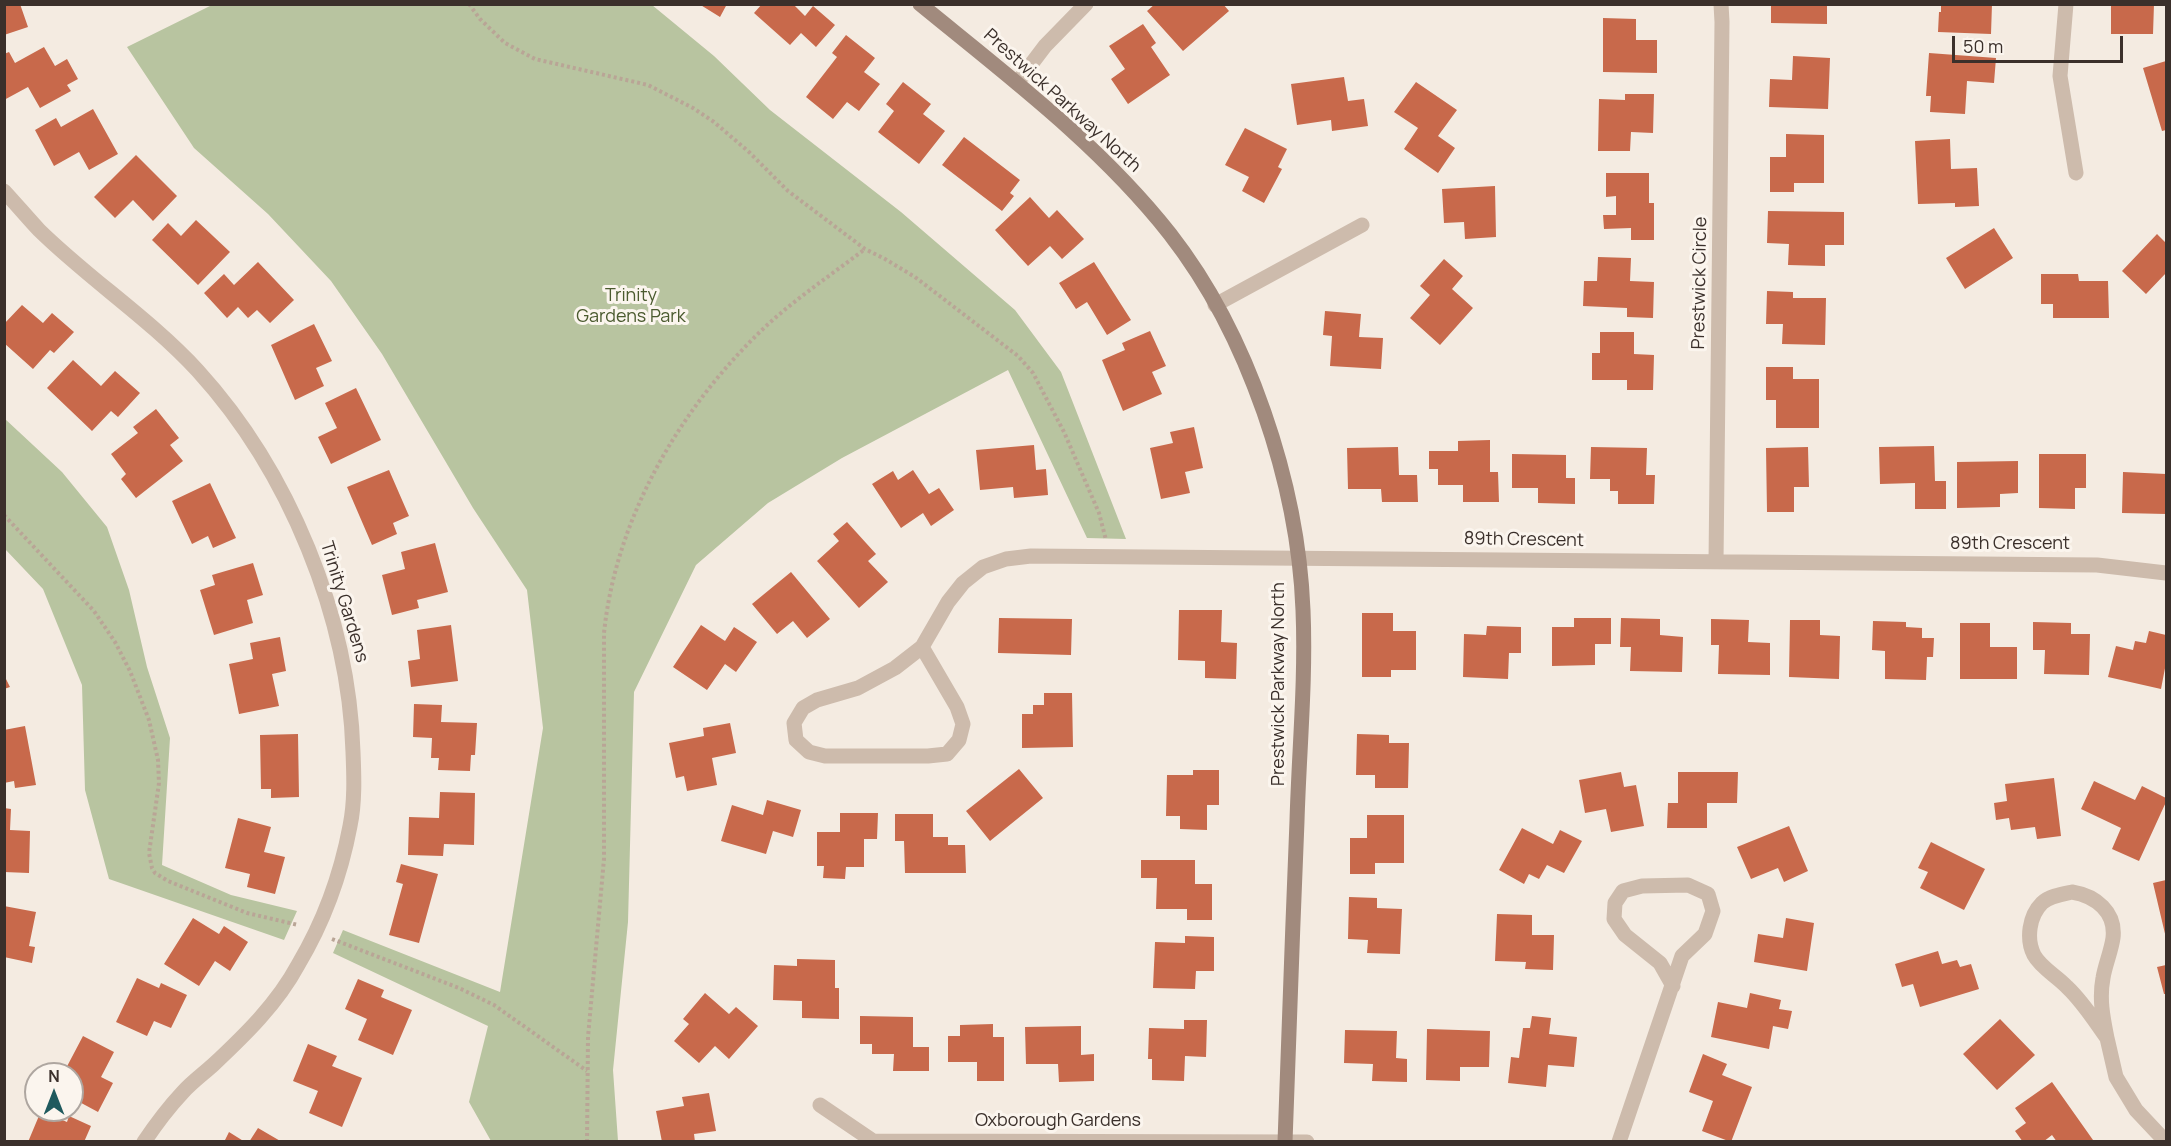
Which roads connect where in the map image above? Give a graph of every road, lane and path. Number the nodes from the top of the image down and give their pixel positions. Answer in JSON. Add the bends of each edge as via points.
{"nodes":[{"id":1,"x":469,"y":4,"type":"edge"},
{"id":2,"x":920,"y":4,"type":"edge"},
{"id":3,"x":1086,"y":4,"type":"edge"},
{"id":4,"x":1721,"y":4,"type":"edge"},
{"id":5,"x":2067,"y":4,"type":"edge"},
{"id":6,"x":1017,"y":83,"type":"junction"},
{"id":7,"x":2076,"y":173,"type":"dead end"},
{"id":8,"x":4,"y":191,"type":"edge"},
{"id":9,"x":1362,"y":225,"type":"dead end"},
{"id":10,"x":865,"y":249,"type":"junction"},
{"id":11,"x":1215,"y":305,"type":"junction"},
{"id":12,"x":4,"y":515,"type":"edge"},
{"id":13,"x":1106,"y":556,"type":"junction"},
{"id":14,"x":1298,"y":558,"type":"junction"},
{"id":15,"x":1716,"y":561,"type":"junction"},
{"id":16,"x":2166,"y":573,"type":"edge"},
{"id":17,"x":922,"y":647,"type":"junction"},
{"id":18,"x":302,"y":926,"type":"dead end"},
{"id":19,"x":329,"y":937,"type":"dead end"},
{"id":20,"x":1673,"y":986,"type":"junction"},
{"id":21,"x":2107,"y":1038,"type":"junction"},
{"id":22,"x":588,"y":1072,"type":"junction"},
{"id":23,"x":820,"y":1105,"type":"dead end"},
{"id":24,"x":1285,"y":1141,"type":"edge"},
{"id":25,"x":144,"y":1142,"type":"edge"},
{"id":26,"x":587,"y":1142,"type":"edge"},
{"id":27,"x":1307,"y":1142,"type":"edge"},
{"id":28,"x":1619,"y":1142,"type":"edge"},
{"id":29,"x":2166,"y":1142,"type":"edge"}],
"edges":[{"from":1,"to":10,"type":"path","via":[[505,43],[527,56],[648,85],[693,108],[740,144],[788,191]]},
{"from":2,"to":6,"type":"street","name":"Prestwick Parkway North"},
{"from":3,"to":6,"type":"street","via":[[1045,46]]},
{"from":4,"to":15,"type":"street","name":"Prestwick Circle"},
{"from":5,"to":7,"type":"street","via":[[2060,76]]},
{"from":6,"to":11,"type":"street","name":"Prestwick Parkway North","via":[[1136,193],[1171,236]]},
{"from":8,"to":25,"type":"street","name":"Trinity Gardens","via":[[40,230],[151,324],[199,372],[240,425],[306,540],[345,668],[353,731],[351,825],[316,932],[297,968],[253,1027],[185,1089]]},
{"from":9,"to":11,"type":"street"},
{"from":10,"to":13,"type":"path","via":[[915,277],[1018,356],[1033,373],[1099,513]]},
{"from":10,"to":22,"type":"path","via":[[765,327],[705,393],[655,471],[622,544],[607,602],[604,633],[604,859]]},
{"from":11,"to":14,"type":"street","name":"Prestwick Parkway North","via":[[1272,435]]},
{"from":12,"to":18,"type":"path","via":[[94,611],[130,671],[149,720],[158,760],[159,783],[149,853],[155,873],[247,913]]},
{"from":13,"to":14,"type":"street","name":"89th Crescent"},
{"from":13,"to":17,"type":"street","name":"89th Crescent","via":[[1031,556],[983,567],[948,602]]},
{"from":14,"to":15,"type":"street","name":"89th Crescent"},
{"from":14,"to":24,"type":"street","name":"Prestwick Parkway North","via":[[1303,610],[1302,687]]},
{"from":15,"to":16,"type":"street","name":"89th Crescent","via":[[2097,565]]},
{"from":17,"to":17,"type":"street","name":"89th Crescent","via":[[963,724],[959,740],[947,754],[825,756],[809,752],[796,740],[794,723],[802,708],[858,688],[895,668]]},
{"from":19,"to":22,"type":"path","via":[[494,1005]]},
{"from":20,"to":20,"type":"street","via":[[1682,956],[1705,934],[1713,911],[1708,894],[1688,885],[1642,886],[1623,891],[1615,903],[1614,919],[1625,935],[1660,963]]},
{"from":20,"to":28,"type":"street"},
{"from":21,"to":21,"type":"street","via":[[2101,1009],[2103,978],[2113,937],[2109,914],[2103,905],[2082,894],[2072,892],[2049,898],[2041,904],[2031,924],[2029,936],[2035,956],[2068,987]]},
{"from":21,"to":29,"type":"street","via":[[2116,1077],[2136,1110]]},
{"from":22,"to":26,"type":"path"},
{"from":23,"to":24,"type":"street","name":"Oxborough Gardens","via":[[873,1141]]},
{"from":24,"to":27,"type":"street","name":"Oxborough Gardens"}]}
